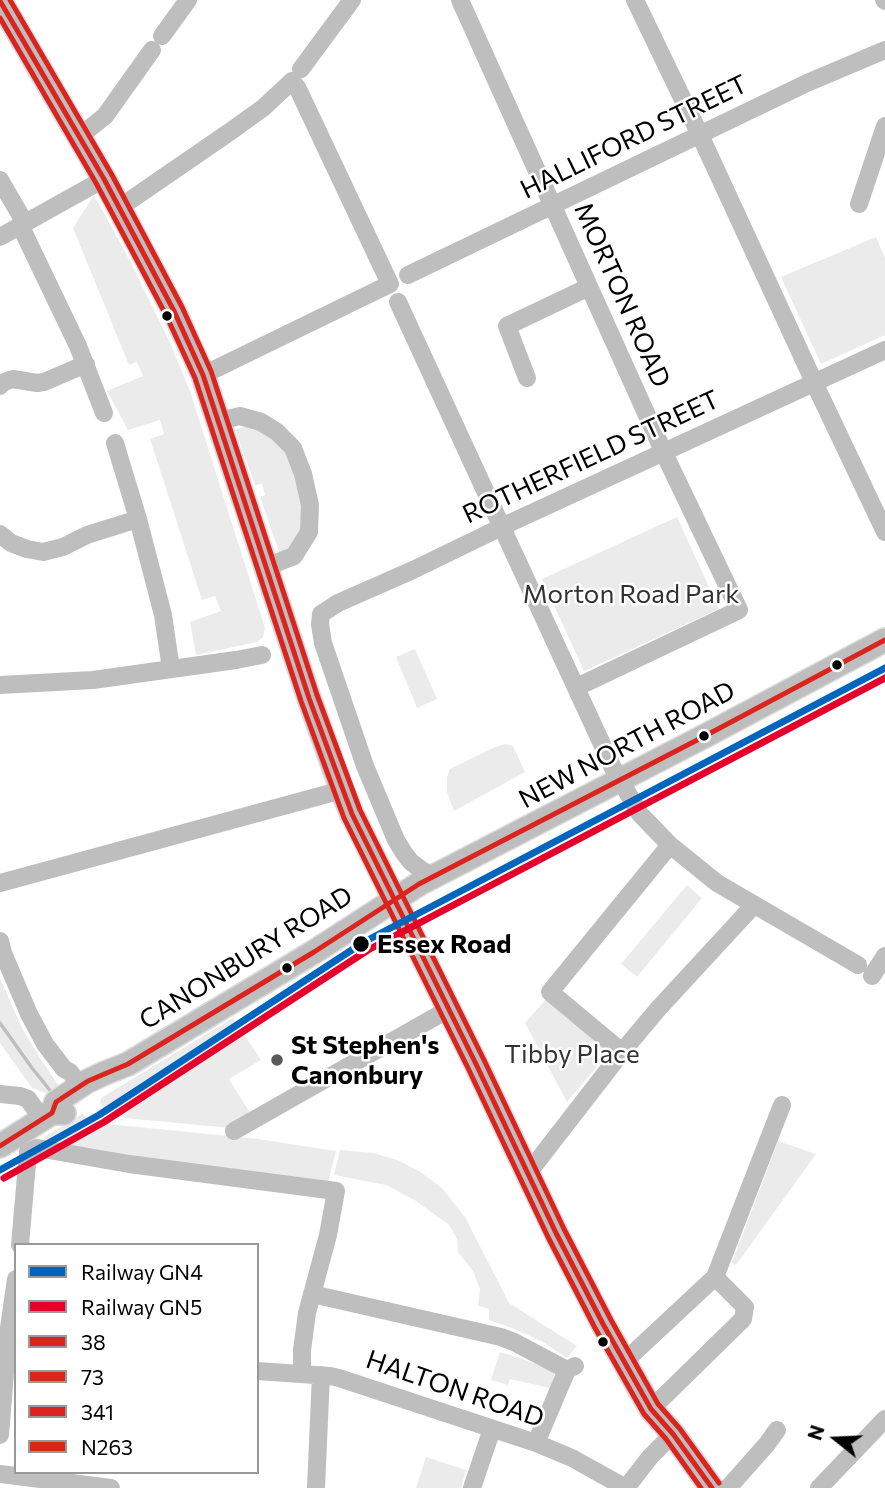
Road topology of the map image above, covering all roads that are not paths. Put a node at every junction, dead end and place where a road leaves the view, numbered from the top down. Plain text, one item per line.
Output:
1 (188, 0) edge
2 (352, 0) edge
3 (460, 0) edge
4 (635, 0) edge
5 (2, 10) edge
6 (885, 50) edge
7 (296, 75) junction
8 (885, 126) edge
9 (700, 135) junction
10 (80, 136) junction
11 (104, 179) junction
12 (0, 180) edge
13 (859, 204) dead end
14 (552, 205) junction
15 (119, 208) junction
16 (22, 224) junction
17 (0, 237) edge
18 (408, 275) dead end
19 (589, 287) junction
20 (398, 302) dead end
21 (885, 350) edge
22 (86, 365) junction
23 (203, 375) junction
24 (527, 377) dead end
25 (814, 382) junction
26 (0, 386) edge
27 (104, 413) dead end
28 (219, 421) junction
29 (115, 443) dead end
30 (664, 453) junction
31 (138, 519) junction
32 (502, 527) junction
33 (885, 533) edge
34 (0, 534) edge
35 (266, 567) junction
36 (885, 639) edge
37 (262, 655) dead end
38 (171, 669) junction
39 (0, 685) edge
40 (577, 687) junction
41 (619, 780) junction
42 (342, 790) junction
43 (670, 845) junction
44 (434, 876) junction
45 (0, 883) edge
46 (394, 899) junction
47 (754, 905) junction
48 (0, 940) edge
49 (885, 956) edge
50 (449, 1009) junction
51 (622, 1052) junction
52 (128, 1065) junction
53 (80, 1086) junction
54 (0, 1094) edge
55 (782, 1105) dead end
56 (47, 1116) junction
57 (234, 1131) dead end
58 (0, 1146) edge
59 (529, 1172) junction
60 (20, 1243) edge
61 (715, 1278) junction
62 (312, 1294) junction
63 (14, 1308) edge
64 (12, 1336) edge
65 (625, 1361) junction
66 (259, 1371) edge
67 (302, 1374) junction
68 (321, 1375) junction
69 (651, 1409) junction
70 (885, 1419) edge
71 (492, 1429) junction
72 (777, 1430) dead end
73 (673, 1434) junction
74 (0, 1435) edge
75 (536, 1443) junction
76 (0, 1474) edge
77 (111, 1488) edge
78 (316, 1488) edge
79 (472, 1488) edge
80 (626, 1488) edge
81 (712, 1488) edge
82 (728, 1488) edge
83 (819, 1488) edge

1 - 10 street
2 - 7 street
3 - 14 street, MORTON ROAD
4 - 9 street
5 - 10 main road
6 - 9 street, HALLIFORD STREET
7 - 15 street
7 - 23 street
8 - 13 street
9 - 14 street, HALLIFORD STREET
9 - 25 street
10 - 11 main road
11 - 15 main road
11 - 16 street
12 - 16 street
14 - 18 street, HALLIFORD STREET
14 - 19 street, MORTON ROAD
15 - 23 main road
16 - 17 street
16 - 22 street
19 - 24 street
19 - 30 street, MORTON ROAD
20 - 32 street
21 - 25 street, ROTHERFIELD STREET
22 - 26 street
22 - 27 street
23 - 28 main road
25 - 30 street, ROTHERFIELD STREET
25 - 33 street
28 - 35 main road
28 - 35 street
29 - 31 street
30 - 32 street, ROTHERFIELD STREET
30 - 40 street, MORTON ROAD
31 - 34 street
31 - 38 street
32 - 40 street
32 - 44 street, ROTHERFIELD STREET
35 - 42 main road
36 - 41 main road, NEW NORTH ROAD
37 - 38 street
38 - 39 street
40 - 41 street
41 - 43 street
41 - 44 main road, NEW NORTH ROAD
42 - 45 street
42 - 46 main road
43 - 47 street
43 - 51 street
44 - 46 main road, NEW NORTH ROAD
46 - 50 main road
46 - 52 main road, CANONBURY ROAD
47 - 49 street
47 - 51 street
48 - 53 street
50 - 57 street
50 - 59 main road
51 - 59 street
52 - 53 main road, CANONBURY ROAD
52 - 56 main road, CANONBURY ROAD
53 - 56 main road, CANONBURY ROAD
54 - 56 street
55 - 61 street
56 - 58 main road, CANONBURY ROAD
59 - 65 main road
60 - 62 street
61 - 65 street
61 - 69 street
62 - 67 street
62 - 75 street
63 - 64 street
64 - 74 street
65 - 69 main road
66 - 67 street, HALTON ROAD
67 - 68 street, HALTON ROAD
68 - 71 street, HALTON ROAD
68 - 78 street
69 - 73 main road
70 - 83 street
71 - 75 street, HALTON ROAD
71 - 79 street
72 - 82 street
73 - 80 street
73 - 81 main road
75 - 80 street, HALTON ROAD
76 - 77 street

